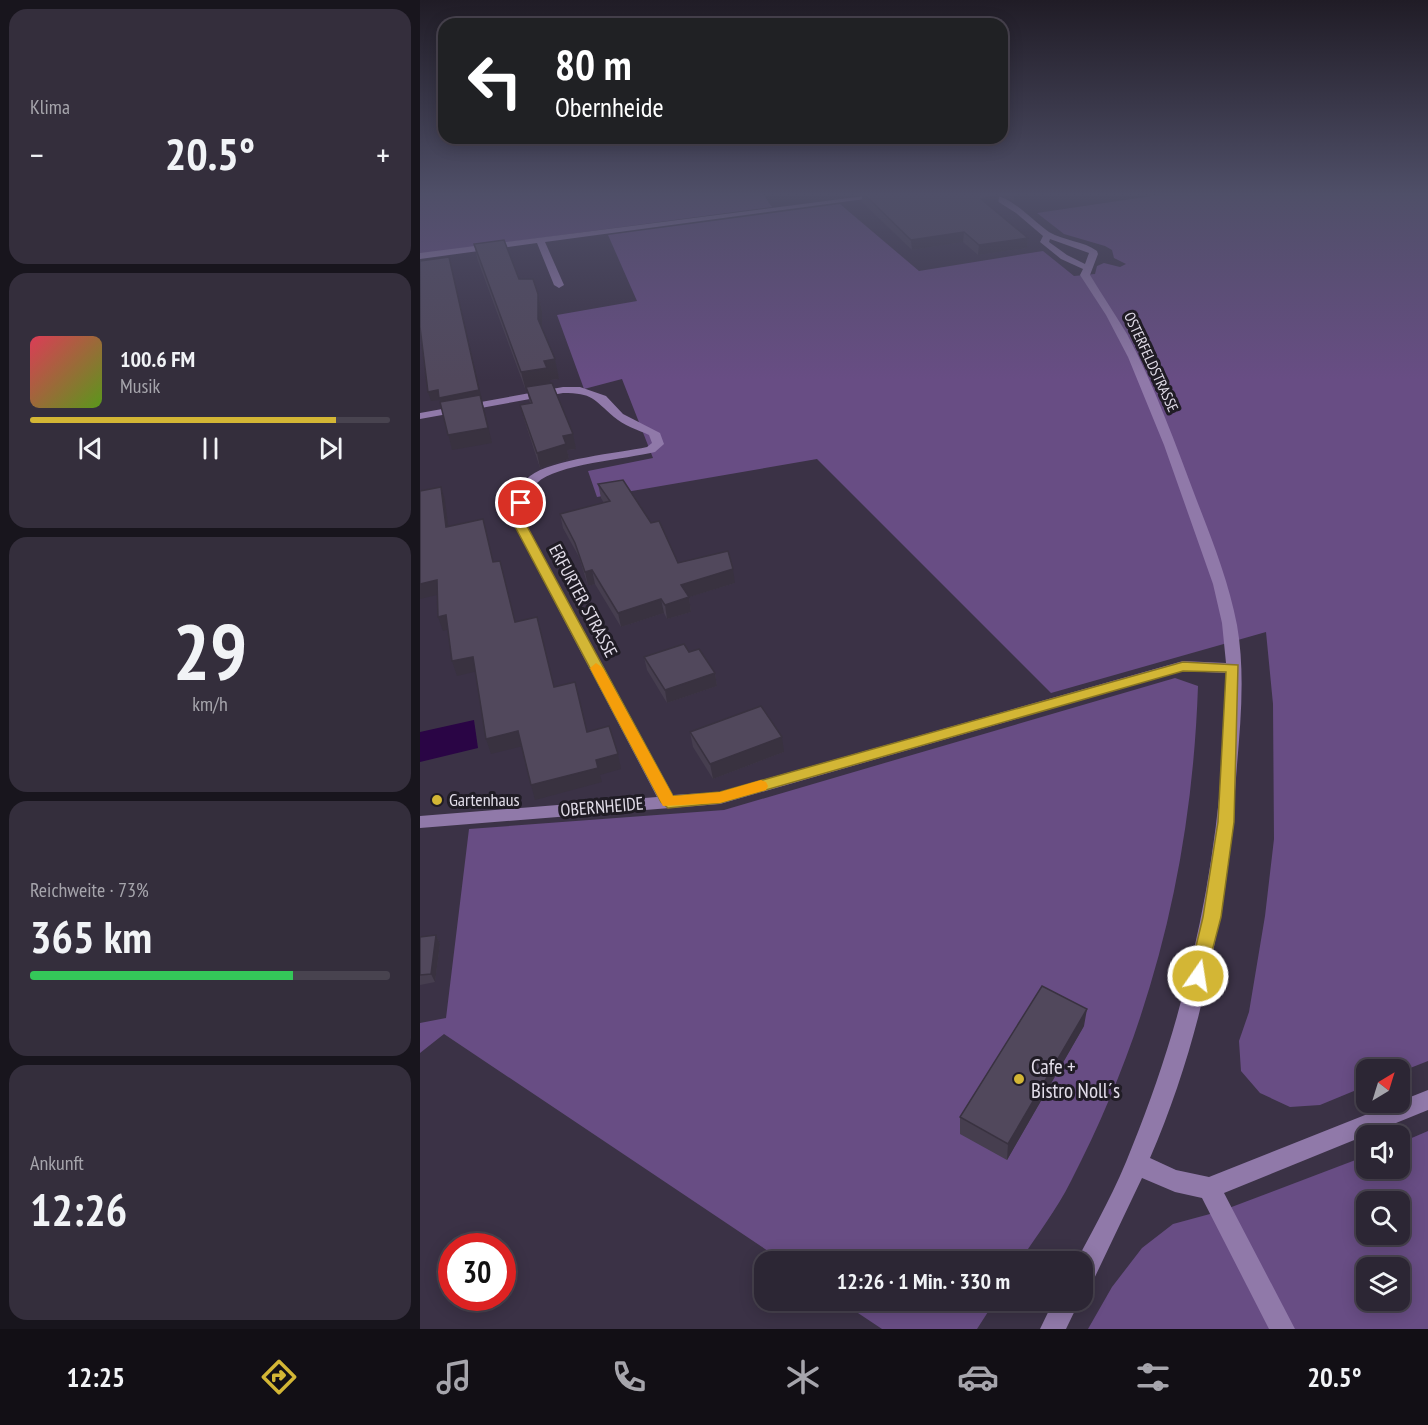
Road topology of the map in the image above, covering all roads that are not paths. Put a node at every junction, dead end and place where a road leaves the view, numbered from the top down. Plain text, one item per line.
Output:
1 (546, 256) edge
2 (1062, 256) edge
3 (1093, 256) edge
4 (1087, 267) junction
5 (559, 285) dead end
6 (420, 416) edge
7 (1233, 668) junction
8 (668, 802) junction
9 (420, 822) edge
10 (1428, 1100) edge
11 (1137, 1164) junction
12 (1209, 1188) junction
13 (1093, 1254) edge
14 (1062, 1311) edge
15 (1053, 1329) edge
16 (1282, 1329) edge

1 - 5 street
2 - 4 street
3 - 4 street, OSTERFELDSTRASSE
4 - 7 street, OSTERFELDSTRASSE
6 - 8 street, ERFURTER STRASSE
7 - 8 street, OBERNHEIDE
7 - 11 street, OSTERFELDSTRASSE
8 - 9 street, OBERNHEIDE
10 - 12 street
11 - 12 street
11 - 13 street, OSTERFELDSTRASSE
12 - 16 street
14 - 15 street

